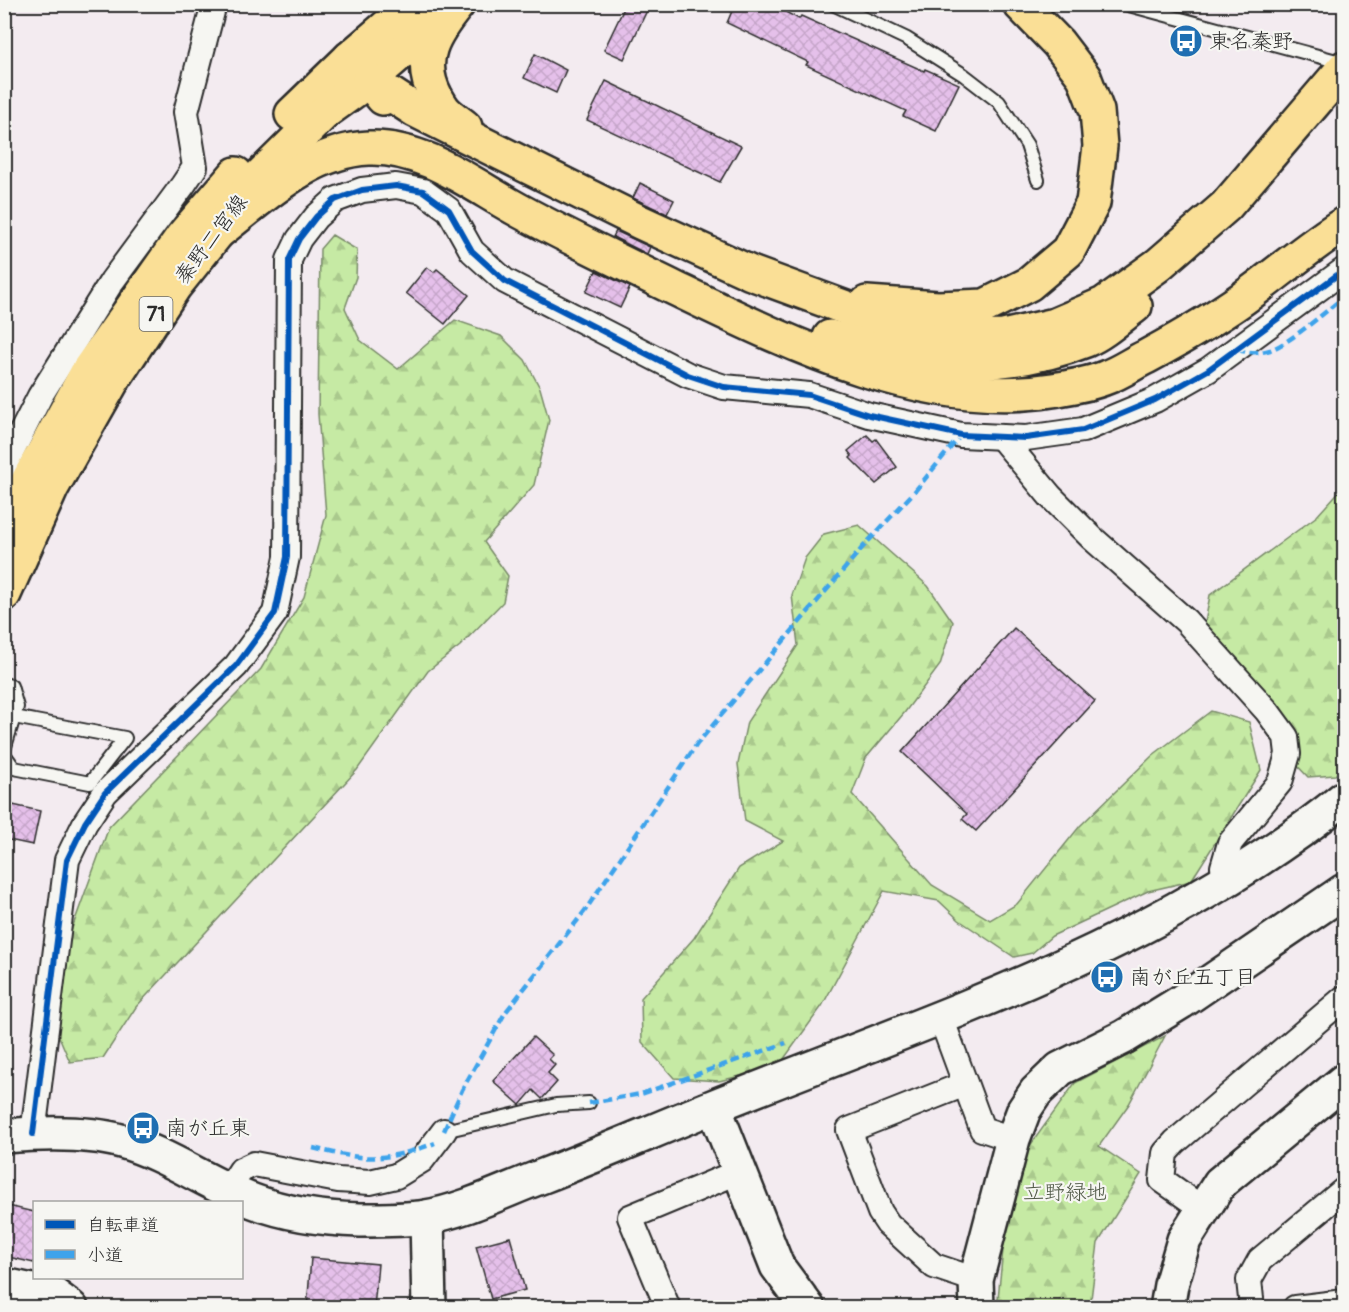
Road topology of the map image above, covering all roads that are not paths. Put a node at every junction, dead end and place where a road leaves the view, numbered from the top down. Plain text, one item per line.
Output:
1 (214, 4) edge
2 (414, 4) edge
3 (457, 4) edge
4 (833, 4) edge
5 (1020, 4) edge
6 (1125, 4) edge
7 (1344, 63) edge
8 (1344, 68) edge
9 (359, 69) junction
10 (1344, 103) edge
11 (497, 151) junction
12 (1038, 180) dead end
13 (534, 219) junction
14 (1344, 224) edge
15 (218, 232) junction
16 (1344, 270) edge
17 (823, 300) junction
18 (708, 304) junction
19 (1001, 437) junction
20 (4, 467) edge
21 (4, 534) edge
22 (4, 594) edge
23 (4, 684) edge
24 (15, 712) junction
25 (125, 738) junction
26 (4, 752) edge
27 (144, 755) junction
28 (1344, 798) edge
29 (1226, 881) junction
30 (1344, 891) edge
31 (1344, 998) edge
32 (941, 1018) junction
33 (965, 1084) junction
34 (1342, 1087) edge
35 (589, 1103) dead end
36 (714, 1107) junction
37 (444, 1131) joint
38 (19, 1135) edge
39 (1013, 1139) junction
40 (738, 1172) junction
41 (228, 1190) junction
42 (1344, 1190) edge
43 (1203, 1209) junction
44 (427, 1216) junction
45 (4, 1285) edge
46 (977, 1294) edge
47 (1344, 1302) edge
48 (72, 1308) edge
49 (429, 1308) edge
50 (668, 1308) edge
51 (808, 1308) edge
52 (1167, 1308) edge
53 (1252, 1308) edge
54 (1295, 1308) edge

1 - 20 street
2 - 9 main road, 秦野二宮線 / 71
3 - 9 main road, 秦野二宮線 / 71
3 - 11 main road
4 - 12 lane
5 - 17 main road
6 - 7 lane
8 - 17 main road
9 - 11 main road
9 - 13 main road
9 - 15 main road, 秦野二宮線 / 71
9 - 21 main road, 秦野二宮線 / 71
10 - 18 main road
11 - 17 main road
13 - 15 main road
13 - 18 main road
14 - 18 main road
15 - 22 main road, 秦野二宮線 / 71
16 - 19 street
19 - 27 street
19 - 29 street
23 - 24 lane
24 - 25 lane
24 - 26 lane
25 - 26 lane
25 - 27 lane
27 - 38 street
28 - 29 street
29 - 32 street
30 - 39 street
31 - 43 street
32 - 33 street
32 - 36 street
33 - 39 street
33 - 46 street
34 - 43 street
35 - 37 lane
36 - 40 street
36 - 44 street
37 - 41 street
38 - 41 street
39 - 46 street
40 - 50 street
40 - 51 street
41 - 44 street
42 - 53 street
43 - 52 street
44 - 49 street
45 - 48 street
47 - 54 street

